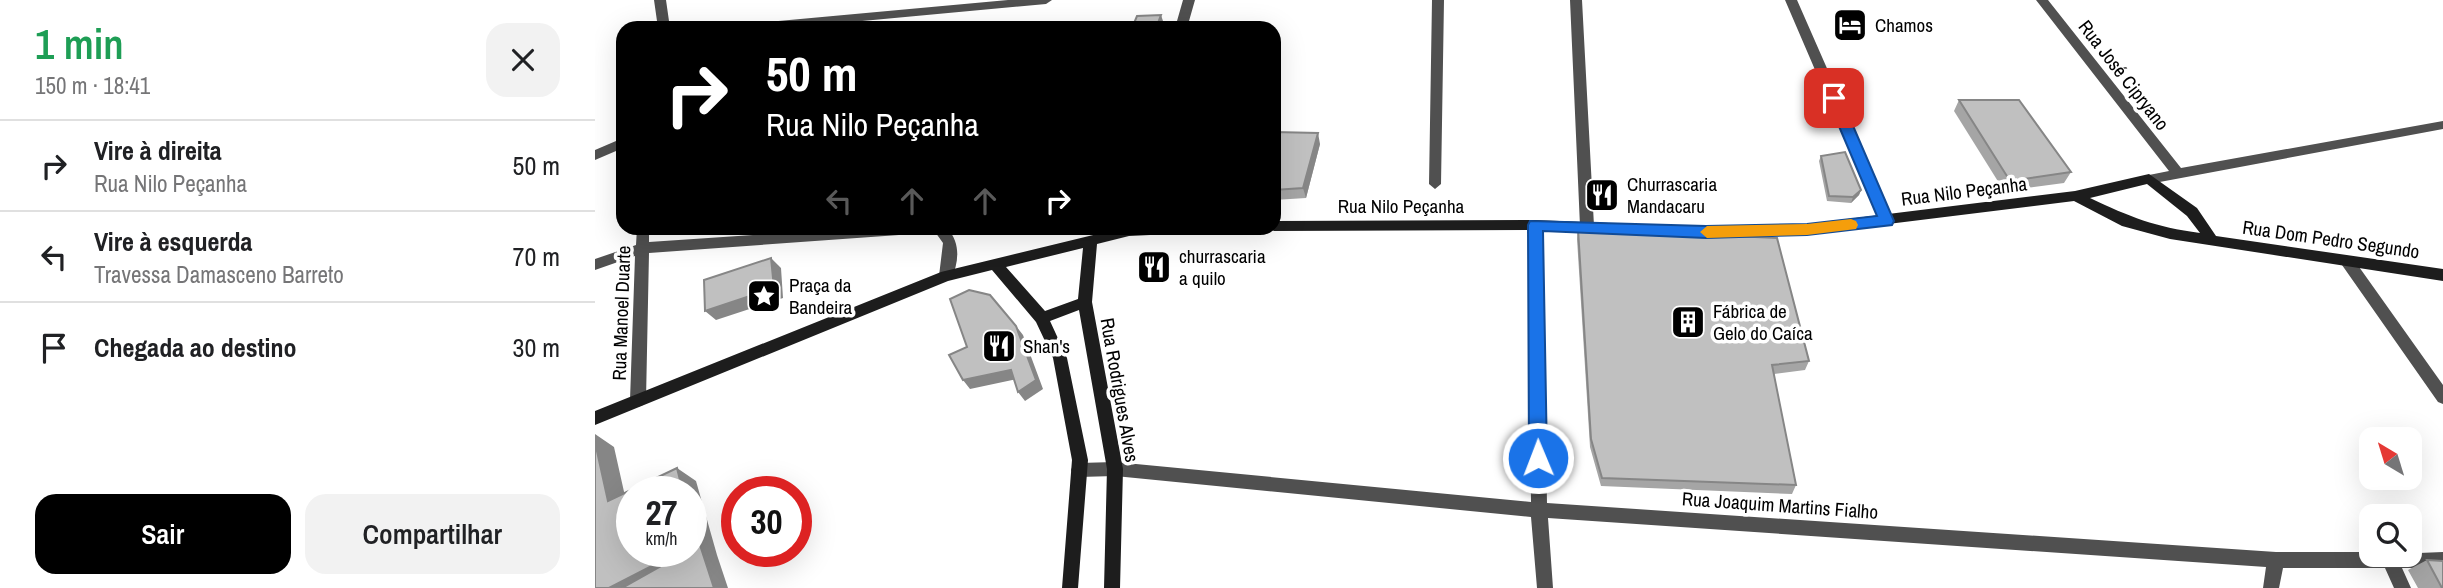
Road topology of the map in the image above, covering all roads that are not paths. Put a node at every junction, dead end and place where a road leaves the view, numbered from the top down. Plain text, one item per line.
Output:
1 (660, 0) edge
2 (1047, 0) edge
3 (1189, 0) edge
4 (1438, 0) edge
5 (1576, 0) edge
6 (1791, 0) edge
7 (2042, 0) edge
8 (663, 21) edge
9 (822, 21) edge
10 (1183, 21) edge
11 (2443, 125) edge
12 (616, 146) edge
13 (595, 155) edge
14 (2177, 172) junction
15 (2150, 178) junction
16 (1435, 184) dead end
17 (2075, 196) junction
18 (1887, 221) junction
19 (1535, 225) junction
20 (1281, 226) edge
21 (1587, 226) junction
22 (643, 235) edge
23 (827, 235) edge
24 (948, 235) edge
25 (1112, 235) edge
26 (1090, 242) junction
27 (2213, 242) junction
28 (642, 248) junction
29 (2347, 261) junction
30 (595, 265) edge
31 (996, 265) junction
32 (2443, 275) edge
33 (946, 276) junction
34 (1084, 302) junction
35 (1042, 318) junction
36 (2443, 397) edge
37 (638, 400) junction
38 (595, 418) edge
39 (1115, 469) junction
40 (1079, 470) junction
41 (1539, 510) junction
42 (2359, 559) edge
43 (2276, 560) junction
44 (2422, 560) edge
45 (2443, 560) edge
46 (2393, 567) edge
47 (1070, 588) edge
48 (1112, 588) edge
49 (1545, 588) edge
50 (2271, 588) edge
51 (2403, 588) edge

1 - 8 street
2 - 9 street
3 - 10 street
4 - 16 street
5 - 21 street
6 - 18 street
7 - 14 street, Rua José Cipryano
11 - 14 street, Rua Nilo Peçanha
12 - 13 street
14 - 15 street, Rua Nilo Peçanha
15 - 17 main road, Rua Nilo Peçanha
15 - 27 main road, Rua Dom Pedro Segundo
17 - 18 main road, Rua Nilo Peçanha
17 - 27 main road, Rua Dom Pedro Segundo
18 - 21 main road, Rua Nilo Peçanha
19 - 20 main road, Rua Nilo Peçanha
19 - 21 main road, Rua Nilo Peçanha
19 - 41 street
22 - 28 street, Rua Manoel Duarte
23 - 28 street
24 - 33 street
25 - 26 main road
26 - 31 main road
26 - 34 main road, Rua Rodrigues Alves
27 - 29 main road, Rua Dom Pedro Segundo
28 - 30 street
28 - 37 street, Rua Manoel Duarte
29 - 32 main road, Rua Dom Pedro Segundo
29 - 36 street
31 - 33 main road
31 - 35 main road
33 - 37 main road
34 - 35 main road
34 - 39 main road, Rua Rodrigues Alves
35 - 40 main road
37 - 38 main road
39 - 40 street, Rua Joaquim Martins Fialho
39 - 41 street, Rua Joaquim Martins Fialho
39 - 48 main road, Rua Rodrigues Alves
40 - 47 main road
41 - 43 street, Rua Joaquim Martins Fialho
41 - 49 street
42 - 43 street, Rua Joaquim Martins Fialho
43 - 50 street
44 - 45 street, Rua Joaquim Martins Fialho
46 - 51 street

